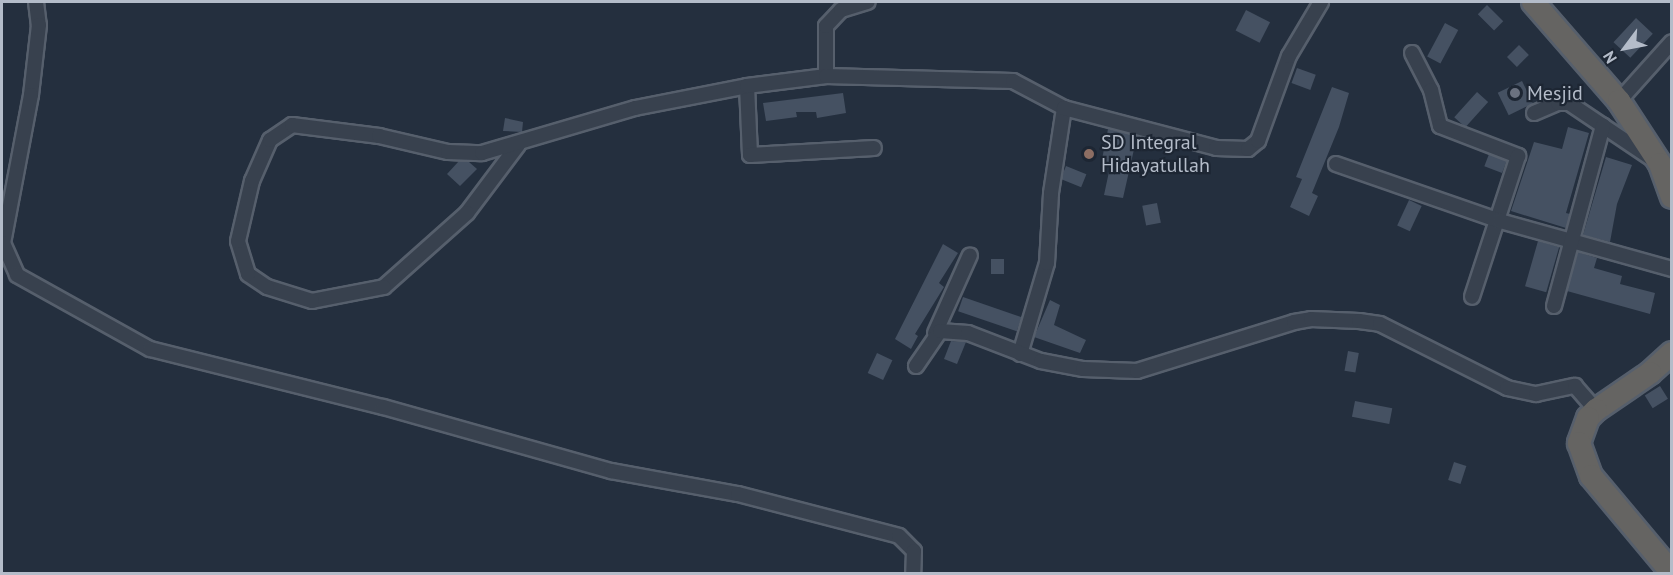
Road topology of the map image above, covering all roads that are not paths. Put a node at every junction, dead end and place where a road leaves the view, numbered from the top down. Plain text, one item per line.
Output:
1 (36, 2) edge
2 (868, 2) edge
3 (1321, 2) edge
4 (1533, 2) edge
5 (1671, 42) edge
6 (1412, 53) dead end
7 (826, 76) junction
8 (747, 86) junction
9 (1619, 101) junction
10 (1064, 108) junction
11 (1534, 113) dead end
12 (1603, 126) junction
13 (518, 145) junction
14 (874, 148) dead end
15 (1335, 164) dead end
16 (1660, 164) junction
17 (1671, 197) edge
18 (1500, 222) junction
19 (1570, 241) junction
20 (970, 255) dead end
21 (1671, 269) edge
22 (1472, 297) dead end
23 (1554, 306) dead end
24 (935, 333) junction
25 (1671, 353) edge
26 (1020, 354) junction
27 (916, 366) dead end
28 (1596, 410) junction
29 (913, 573) edge
30 (1671, 573) edge

1 - 29 street
2 - 7 street
3 - 10 street
4 - 9 highway
5 - 9 street
6 - 18 street
7 - 8 street
7 - 10 street
8 - 13 street
8 - 14 street
9 - 16 highway
10 - 26 street
11 - 12 street
12 - 16 street
12 - 19 street
13 - 13 street
15 - 18 street
16 - 17 highway
18 - 19 street
18 - 22 street
19 - 21 street
19 - 23 street
20 - 24 street
24 - 26 street
24 - 27 street
25 - 28 highway
26 - 28 street
28 - 30 highway

